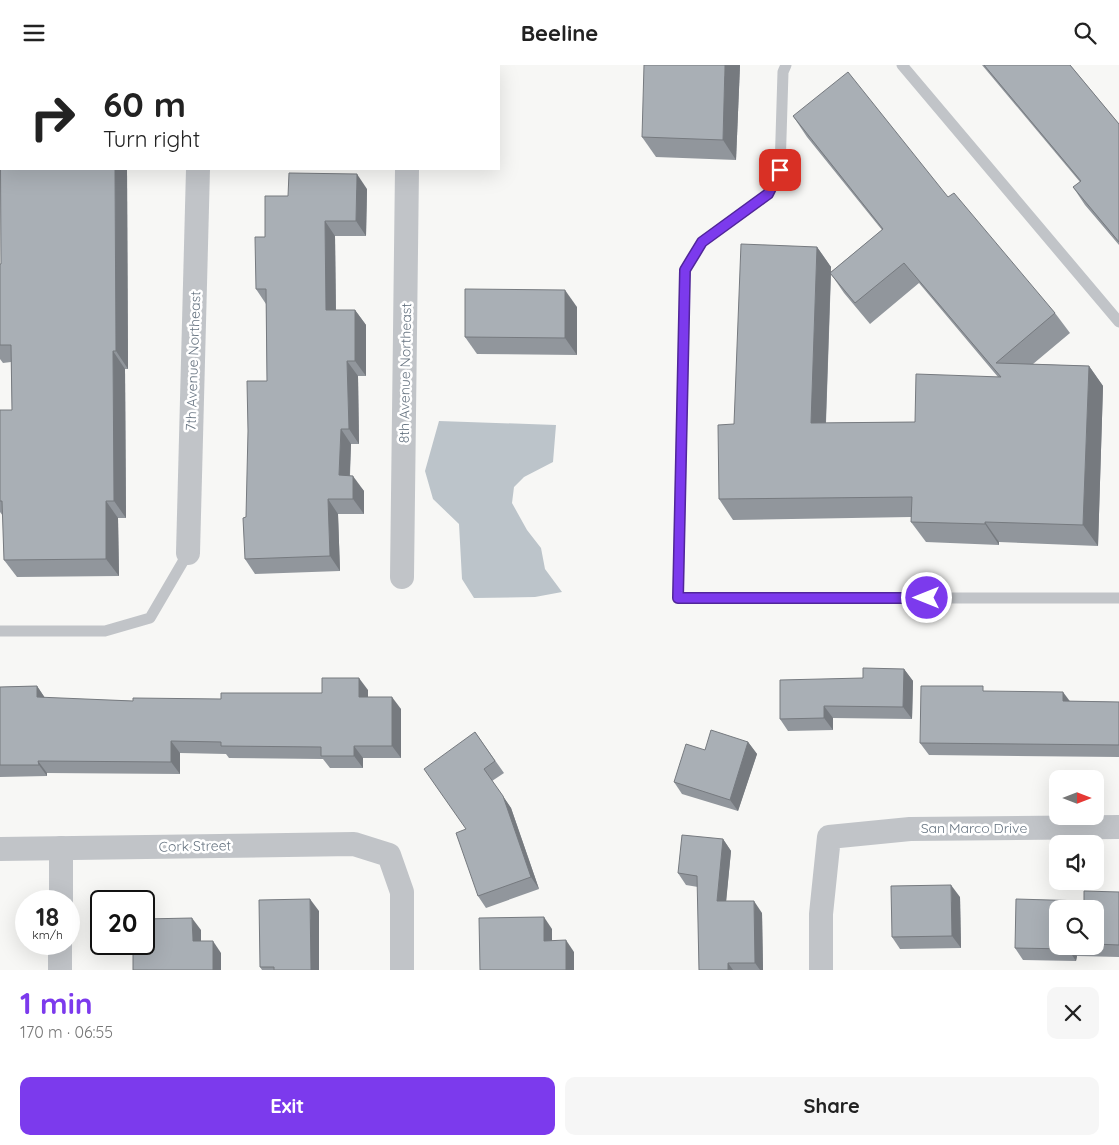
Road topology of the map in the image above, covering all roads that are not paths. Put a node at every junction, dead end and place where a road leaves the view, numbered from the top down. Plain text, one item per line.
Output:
1 (786, 65) edge
2 (902, 65) edge
3 (198, 170) edge
4 (407, 170) edge
5 (1119, 322) edge
6 (188, 553) joint
7 (402, 577) dead end
8 (1119, 598) edge
9 (0, 631) edge
10 (1119, 827) edge
11 (61, 848) junction
12 (0, 849) edge
13 (61, 890) edge
14 (60, 955) edge
15 (60, 970) edge
16 (402, 970) edge
17 (821, 970) edge

1 - 8 lane
2 - 5 lane
3 - 6 street, 7th Avenue Northeast
4 - 7 street, 8th Avenue Northeast
6 - 9 lane
10 - 17 street, San Marco Drive
11 - 12 street, Cork Street
11 - 13 street
11 - 16 street, Cork Street
14 - 15 street

